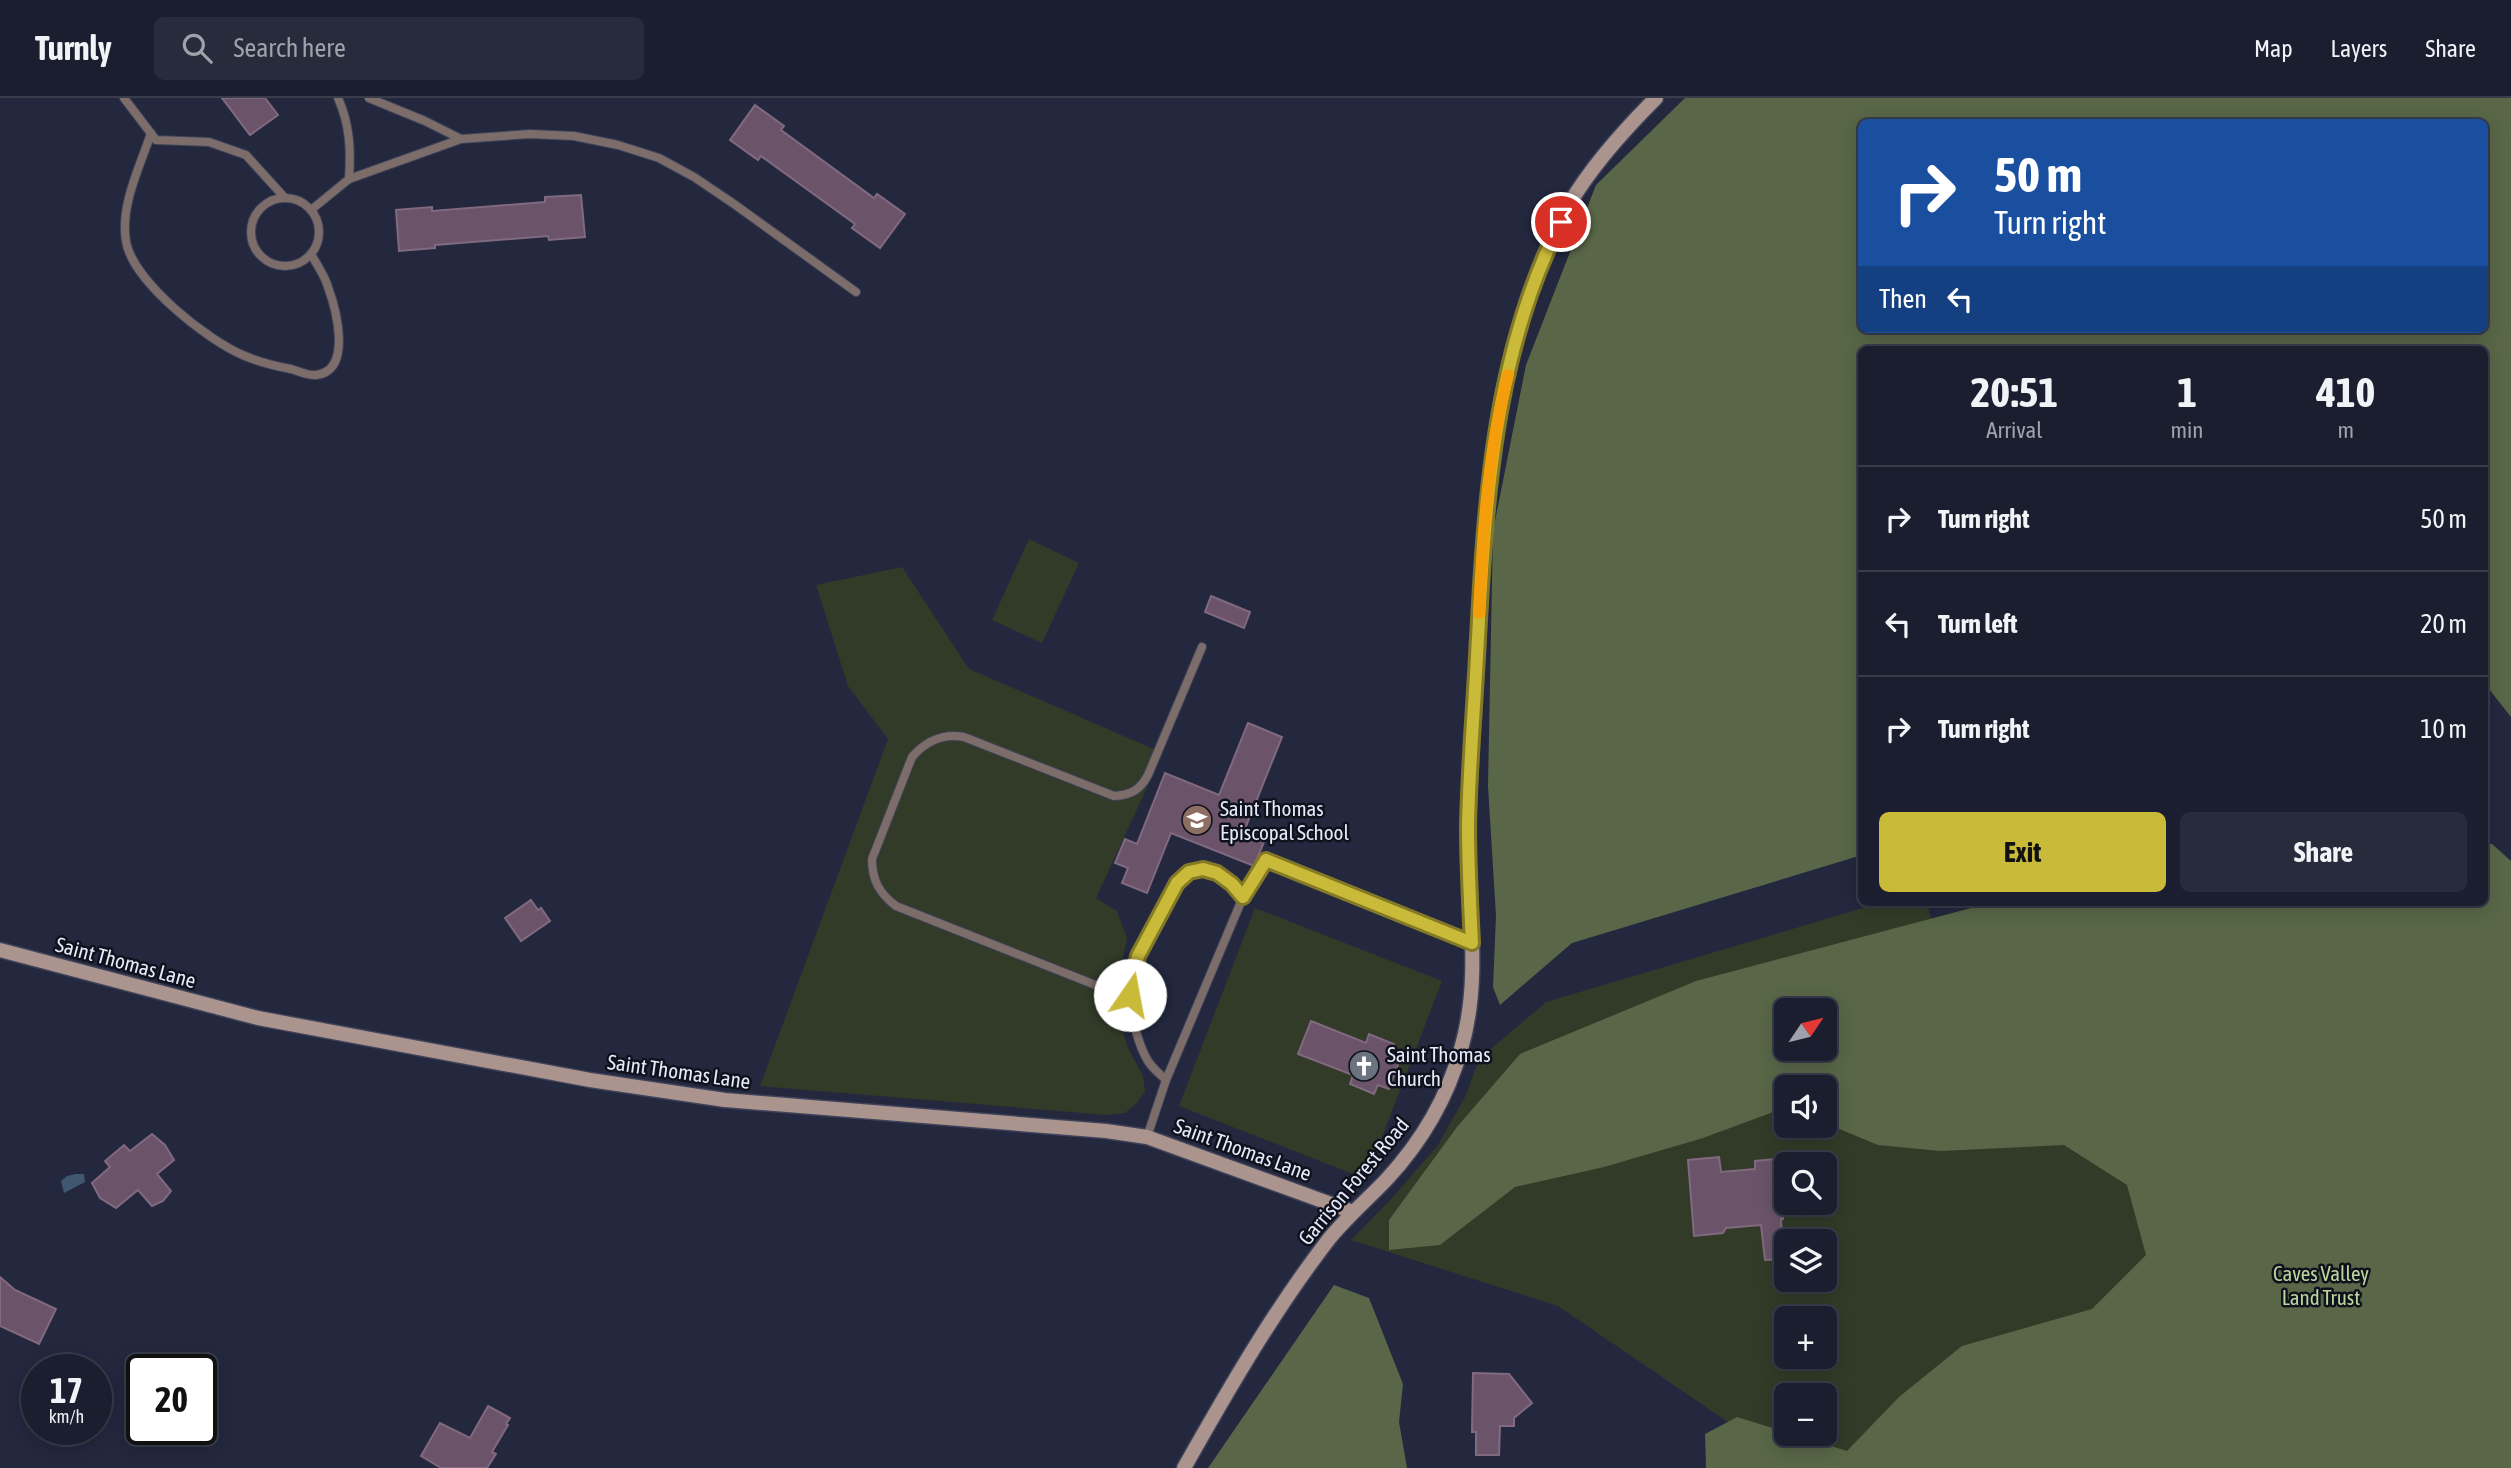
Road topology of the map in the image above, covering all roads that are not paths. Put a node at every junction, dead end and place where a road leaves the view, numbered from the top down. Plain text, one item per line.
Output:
1 (124, 98) edge
2 (338, 98) edge
3 (369, 98) edge
4 (1656, 98) edge
5 (151, 133) junction
6 (460, 139) junction
7 (349, 179) junction
8 (285, 198) junction
9 (312, 210) junction
10 (311, 254) junction
11 (856, 292) dead end
12 (1202, 647) dead end
13 (1243, 897) junction
14 (1472, 943) junction
15 (0, 950) edge
16 (1130, 995) junction
17 (1166, 1080) junction
18 (1147, 1137) junction
19 (1353, 1213) junction
20 (1184, 1468) edge

1 - 5 lane
2 - 7 lane
3 - 6 lane
4 - 14 main road, Garrison Forest Road
5 - 8 lane
5 - 10 lane
6 - 7 lane
6 - 11 lane
7 - 9 lane
8 - 9 lane
8 - 10 lane
9 - 10 lane
12 - 16 lane
13 - 14 lane
13 - 16 lane
13 - 17 lane
14 - 19 main road, Garrison Forest Road
15 - 18 main road, Saint Thomas Lane
16 - 17 lane
17 - 18 lane
18 - 19 main road, Saint Thomas Lane
19 - 20 main road, Garrison Forest Road

